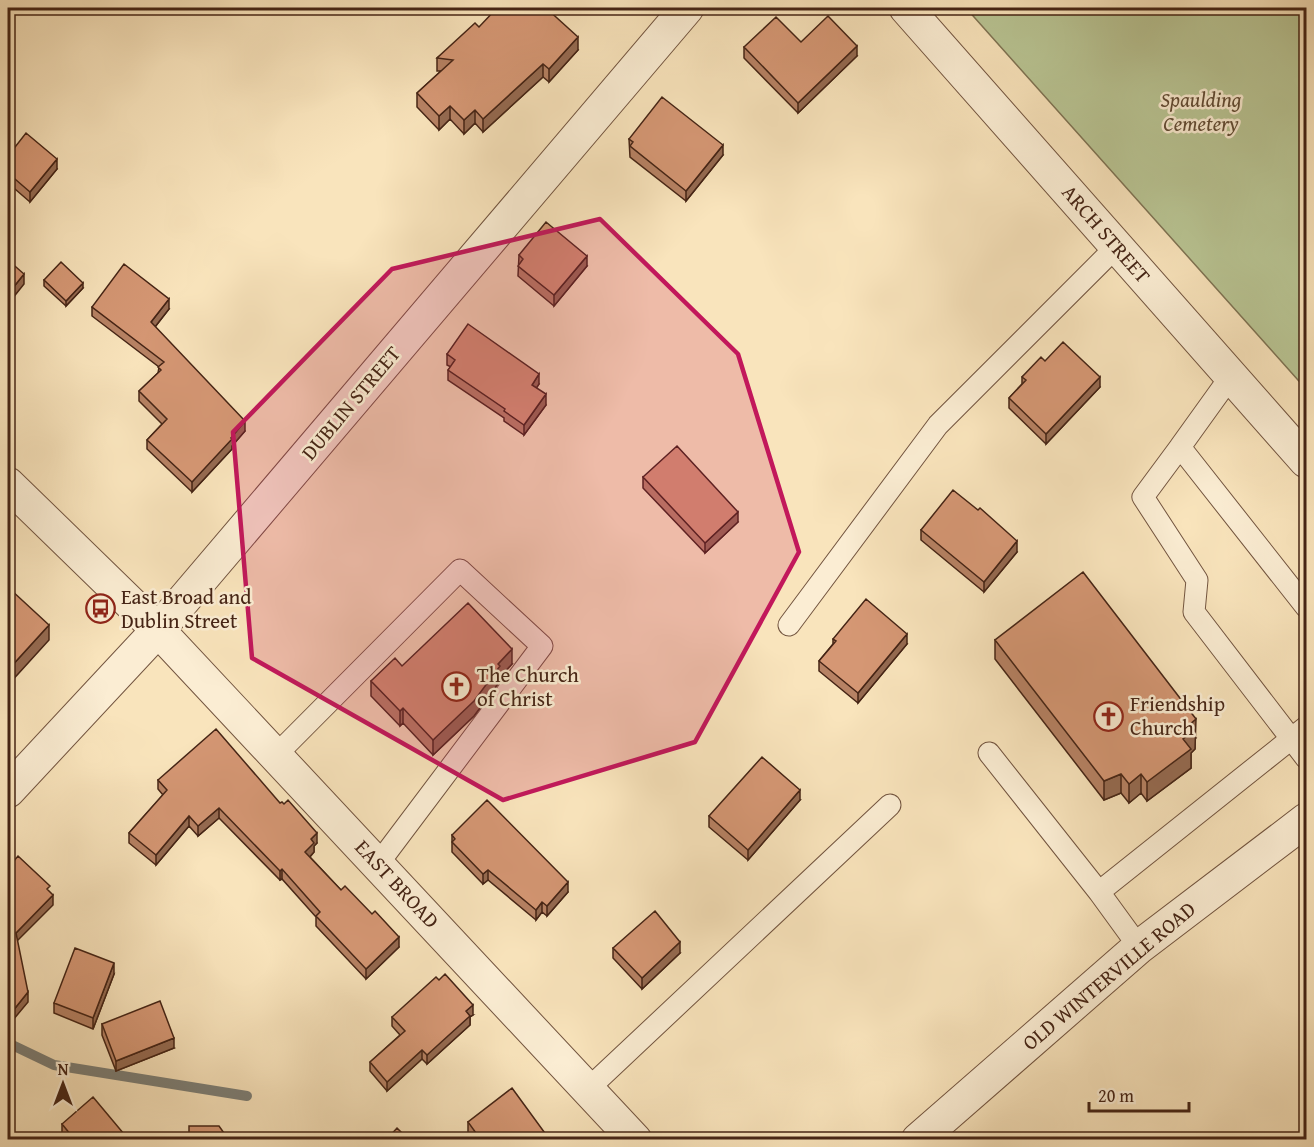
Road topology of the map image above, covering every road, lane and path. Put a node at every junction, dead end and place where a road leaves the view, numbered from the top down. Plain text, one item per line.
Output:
1 (687, 8) edge
2 (906, 8) edge
3 (1117, 246) junction
4 (1231, 376) junction
5 (1180, 447) junction
6 (1306, 461) edge
7 (8, 484) edge
8 (1306, 607) edge
9 (789, 625) dead end
10 (158, 630) junction
11 (1299, 733) edge
12 (989, 753) dead end
13 (276, 755) junction
14 (1306, 758) edge
15 (8, 790) edge
16 (890, 805) dead end
17 (1306, 820) edge
18 (378, 864) junction
19 (1099, 892) junction
20 (1139, 947) junction
21 (588, 1089) junction
22 (635, 1140) edge
23 (918, 1140) edge

1 - 10 street, DUBLIN STREET
2 - 3 street, ARCH STREET
3 - 4 street, ARCH STREET
3 - 9 lane
4 - 5 lane
4 - 6 street, ARCH STREET
5 - 8 lane
5 - 11 lane
7 - 10 street, EAST BROAD
10 - 13 street, EAST BROAD
10 - 15 street, DUBLIN STREET
11 - 14 lane
11 - 19 lane
12 - 19 lane
13 - 18 street, EAST BROAD
13 - 18 lane
16 - 21 lane
17 - 20 street, OLD WINTERVILLE ROAD
18 - 21 street, EAST BROAD
19 - 20 lane
20 - 23 street, OLD WINTERVILLE ROAD
21 - 22 street, EAST BROAD

